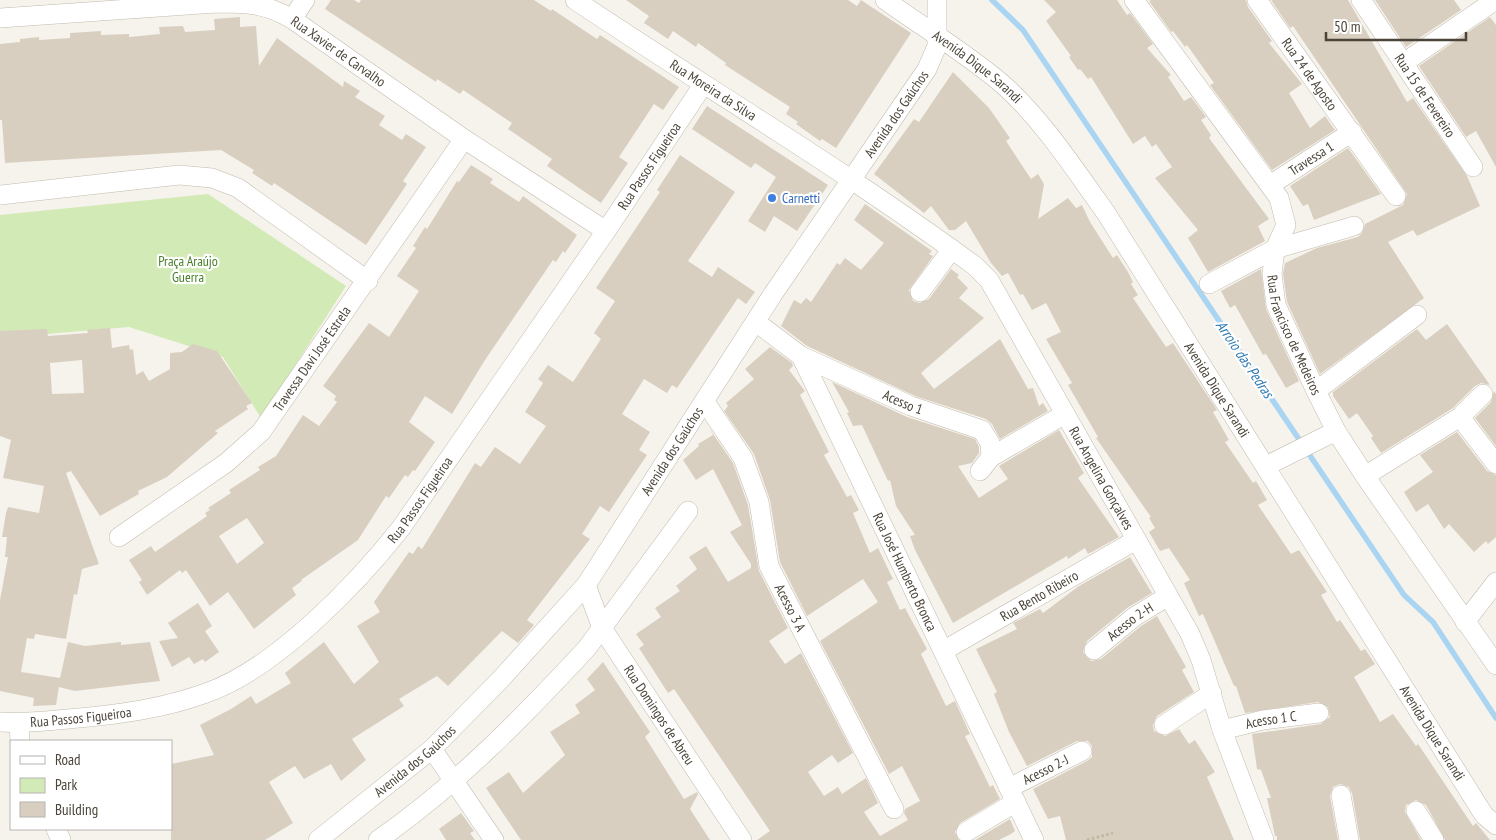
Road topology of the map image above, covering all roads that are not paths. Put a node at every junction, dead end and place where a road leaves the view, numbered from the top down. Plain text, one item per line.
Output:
1 (305, 0) edge
2 (575, 0) edge
3 (885, 0) edge
4 (937, 0) edge
5 (1134, 0) edge
6 (1257, 0) edge
7 (1361, 0) edge
8 (1495, 1) edge
9 (0, 18) edge
10 (292, 19) junction
11 (937, 37) junction
12 (1405, 62) junction
13 (703, 85) junction
14 (1352, 132) junction
15 (464, 139) junction
16 (1473, 166) dead end
17 (852, 178) junction
18 (1270, 185) junction
19 (0, 196) edge
20 (1396, 196) dead end
21 (1354, 226) dead end
22 (606, 231) junction
23 (952, 249) junction
24 (1275, 249) junction
25 (368, 281) junction
26 (1209, 284) dead end
27 (920, 292) dead end
28 (1417, 315) dead end
29 (756, 322) junction
30 (801, 356) junction
31 (1316, 391) junction
32 (1483, 394) dead end
33 (705, 402) junction
34 (1065, 414) junction
35 (1460, 417) junction
36 (1336, 431) junction
37 (1496, 464) edge
38 (1266, 466) junction
39 (1365, 476) junction
40 (688, 511) dead end
41 (118, 537) dead end
42 (1136, 540) junction
43 (1496, 582) edge
44 (586, 585) junction
45 (1168, 596) junction
46 (1465, 622) junction
47 (602, 628) junction
48 (1094, 650) dead end
49 (943, 651) junction
50 (1496, 665) edge
51 (1212, 693) junction
52 (1319, 713) dead end
53 (1164, 724) dead end
54 (13, 729) edge
55 (1222, 730) junction
56 (432, 749) junction
57 (1082, 751) dead end
58 (454, 780) junction
59 (1013, 795) junction
60 (1341, 795) dead end
61 (894, 809) dead end
62 (1416, 812) dead end
63 (1496, 825) edge
64 (966, 832) dead end
65 (318, 840) edge
66 (378, 840) edge
67 (494, 840) edge
68 (742, 840) edge
69 (1034, 840) edge
70 (1264, 840) edge
71 (1349, 840) edge
72 (1434, 840) edge

1 - 10 street
2 - 13 street, Rua Moreira da Silva
3 - 11 street, Avenida Dique Sarandi
4 - 11 street, Avenida dos Gaúchos
5 - 18 street, Rua Francisco de Medeiros
6 - 14 street, Rua 24 de Agosto
7 - 12 street, Rua 15 de Fevereiro
8 - 12 street
9 - 10 street, Rua Xavier de Carvalho
10 - 15 street, Rua Xavier de Carvalho
11 - 17 street, Avenida dos Gaúchos
11 - 38 street, Avenida Dique Sarandi
12 - 16 street, Rua 15 de Fevereiro
13 - 17 street, Rua Moreira da Silva
13 - 22 street, Rua Passos Figueiroa
14 - 18 street, Travessa 1
14 - 20 street, Rua 24 de Agosto
15 - 22 street, Rua Xavier de Carvalho
15 - 25 street, Travessa Davi José Estrela
17 - 23 street, Rua Angelina Gonçalves
17 - 29 street, Avenida dos Gaúchos
18 - 24 street, Rua Francisco de Medeiros
19 - 25 street
21 - 24 street
22 - 54 street, Rua Passos Figueiroa
23 - 27 street
23 - 34 street, Rua Angelina Gonçalves
24 - 26 street
24 - 31 street, Rua Francisco de Medeiros
25 - 41 street, Travessa Davi José Estrela
28 - 31 street
29 - 30 street, Rua José Humberto Bronca
29 - 33 street, Avenida dos Gaúchos
30 - 34 street, Acesso 1
30 - 49 street, Rua José Humberto Bronca
31 - 36 street, Rua Francisco de Medeiros
32 - 35 street
33 - 44 street, Avenida dos Gaúchos
33 - 61 street, Acesso 3 A
34 - 42 street, Rua Angelina Gonçalves
35 - 37 street
35 - 39 street
36 - 38 street
36 - 39 street, Rua Francisco de Medeiros
38 - 63 street, Avenida Dique Sarandi
39 - 46 street, Rua Francisco de Medeiros
40 - 47 street
42 - 45 street, Rua Angelina Gonçalves
42 - 49 street, Rua Bento Ribeiro
43 - 46 street
44 - 47 street, Rua Domingos de Abreu
44 - 56 street, Avenida dos Gaúchos
45 - 48 street, Acesso 2-H
45 - 51 street, Rua Angelina Gonçalves
46 - 50 street, Rua Francisco de Medeiros
47 - 58 street
47 - 68 street, Rua Domingos de Abreu
49 - 59 street, Rua José Humberto Bronca
51 - 53 street
51 - 55 street, Rua Angelina Gonçalves
52 - 55 street, Acesso 1 C
55 - 70 street, Rua Angelina Gonçalves
56 - 58 street
56 - 65 street, Avenida dos Gaúchos
57 - 59 street, Acesso 2-J
58 - 66 street
58 - 67 street
59 - 64 street, Acesso 2-J
59 - 69 street, Rua José Humberto Bronca
60 - 71 street
62 - 72 street

